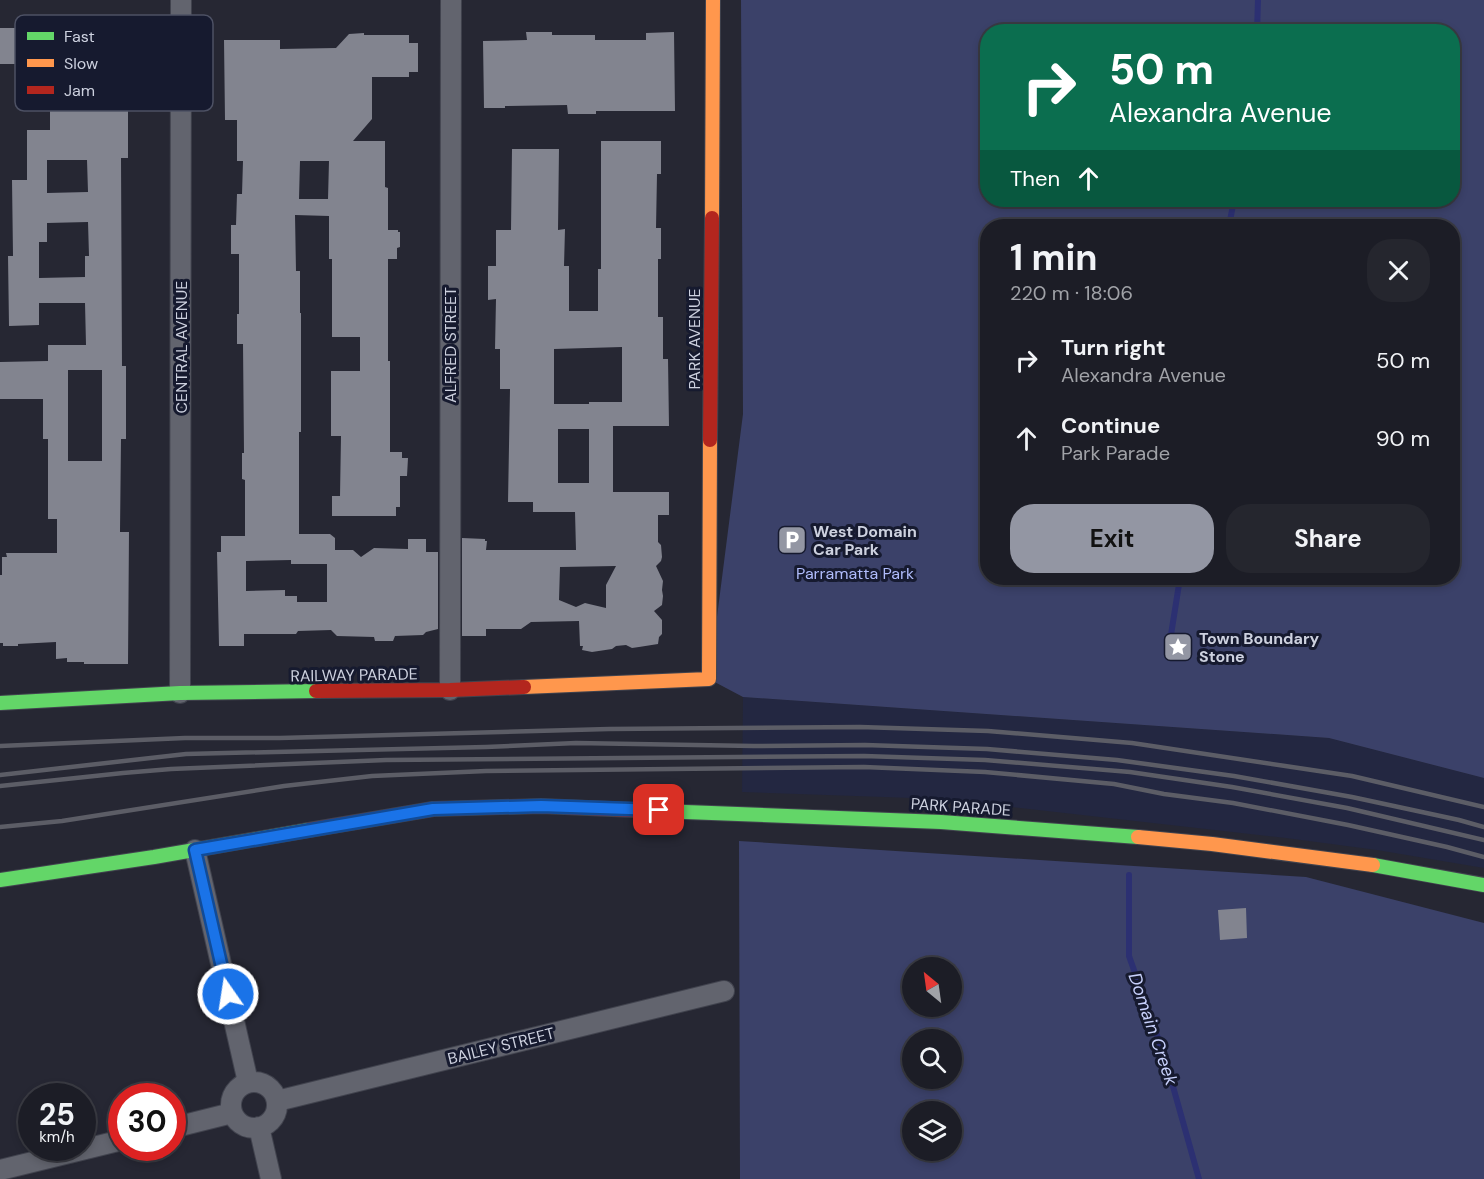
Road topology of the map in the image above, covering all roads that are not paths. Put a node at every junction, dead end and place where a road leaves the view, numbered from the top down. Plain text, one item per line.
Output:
1 (181, 0) edge
2 (451, 0) edge
3 (713, 0) edge
4 (181, 15) edge
5 (181, 111) edge
6 (709, 679) joint
7 (450, 690) junction
8 (180, 693) junction
9 (0, 703) edge
10 (195, 850) junction
11 (0, 880) edge
12 (1484, 885) edge
13 (724, 991) dead end
14 (248, 1082) junction
15 (277, 1101) junction
16 (232, 1113) junction
17 (186, 1124) edge
18 (259, 1127) junction
19 (108, 1143) edge
20 (0, 1170) edge
21 (271, 1179) edge

1 - 4 street, CENTRAL AVENUE
2 - 7 street, ALFRED STREET
3 - 6 street, PARK AVENUE
5 - 8 street, CENTRAL AVENUE
6 - 7 street, RAILWAY PARADE
7 - 8 street, RAILWAY PARADE
8 - 9 street, RAILWAY PARADE
10 - 11 street, PARK PARADE
10 - 12 street, PARK PARADE
10 - 14 street
13 - 15 street, BAILEY STREET
14 - 15 street
14 - 16 street
15 - 18 street
16 - 17 street
16 - 18 street
18 - 21 street
19 - 20 street

